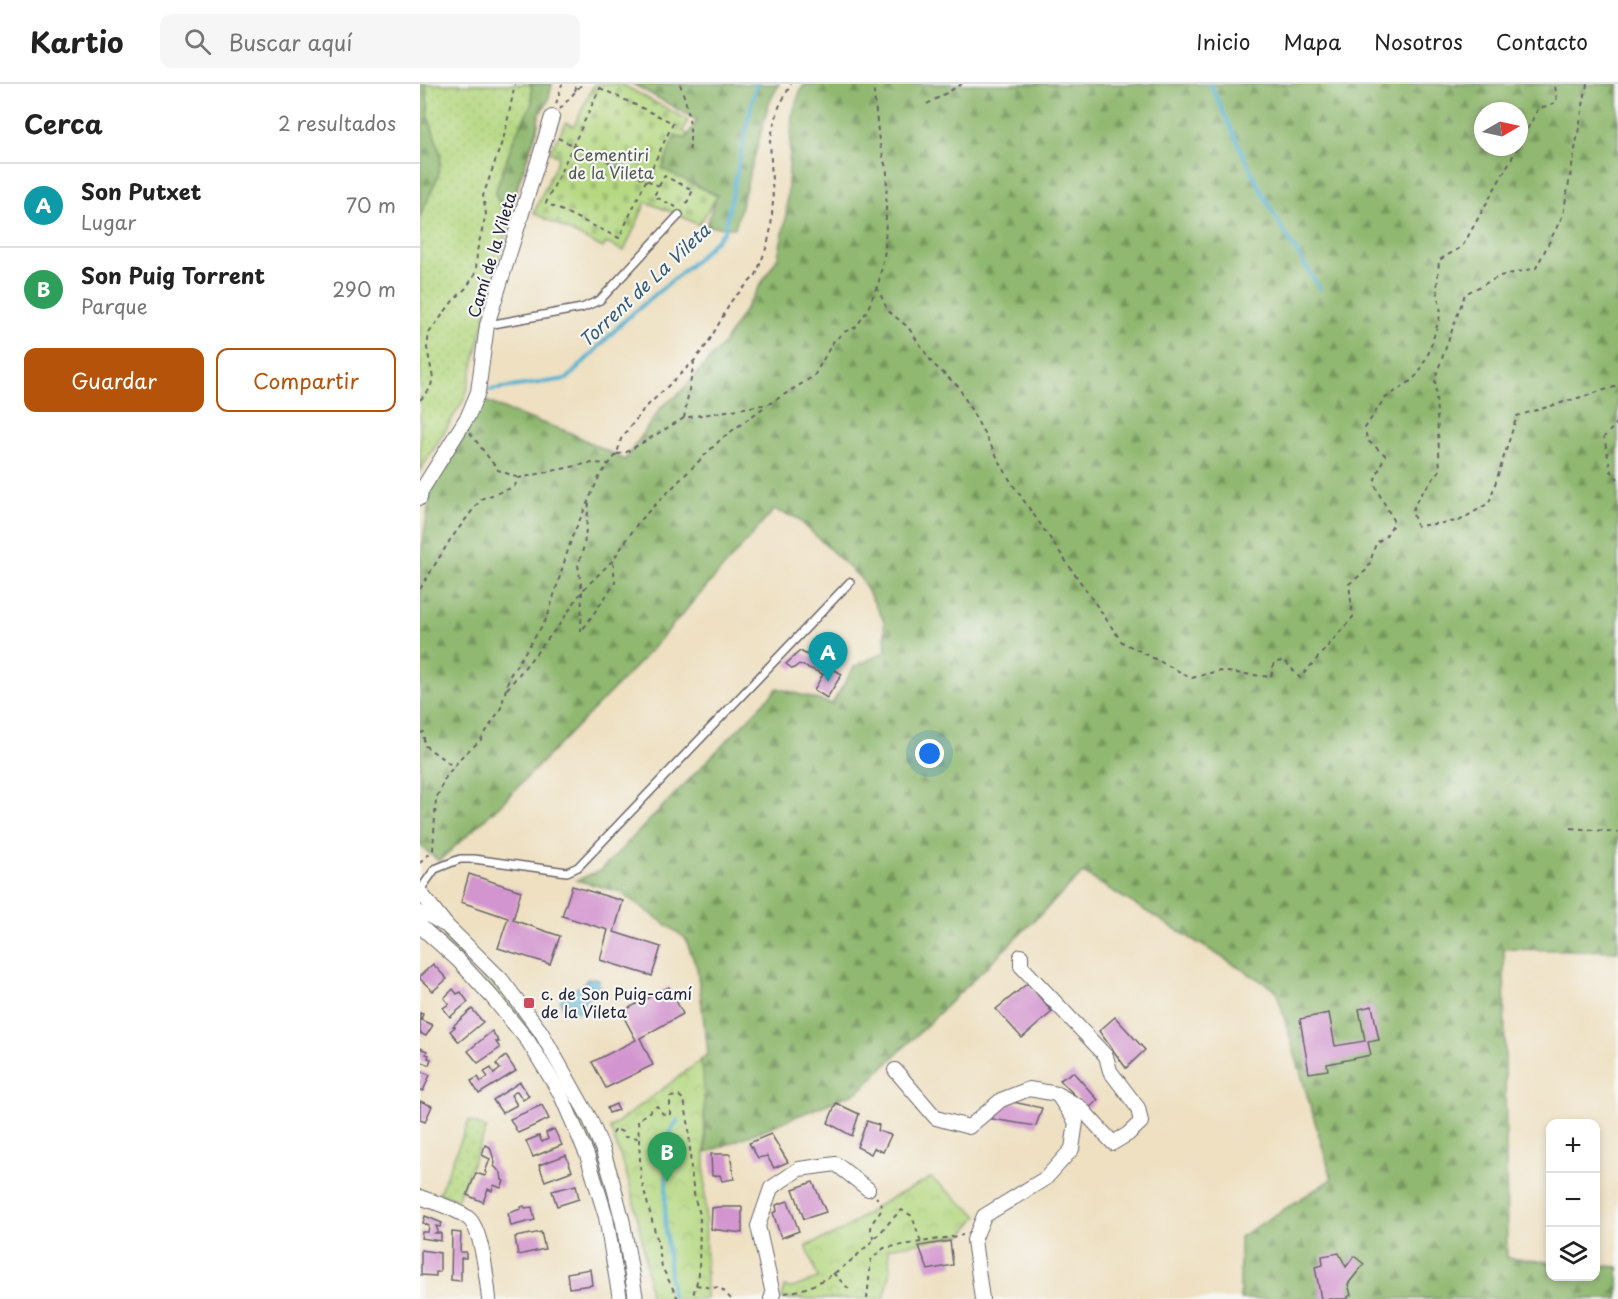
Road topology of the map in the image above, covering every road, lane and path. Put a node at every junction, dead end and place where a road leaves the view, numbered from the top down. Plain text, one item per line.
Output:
1 (515, 84) edge
2 (562, 84) edge
3 (576, 84) edge
4 (582, 84) edge
5 (680, 84) edge
6 (791, 84) edge
7 (873, 84) edge
8 (962, 84) edge
9 (1555, 84) edge
10 (1587, 84) edge
11 (574, 93) junction
12 (927, 104) dead end
13 (552, 117) junction
14 (1528, 128) edge
15 (547, 132) junction
16 (573, 146) junction
17 (689, 154) dead end
18 (1512, 156) edge
19 (646, 179) junction
20 (659, 186) junction
21 (679, 215) dead end
22 (877, 287) junction
23 (487, 325) junction
24 (694, 361) junction
25 (1618, 386) edge
26 (420, 400) edge
27 (770, 404) junction
28 (684, 418) junction
29 (1618, 422) edge
30 (463, 424) junction
31 (617, 454) junction
32 (610, 464) junction
33 (519, 478) junction
34 (1618, 479) edge
35 (420, 498) edge
36 (589, 500) junction
37 (613, 560) junction
38 (850, 582) dead end
39 (420, 589) edge
40 (582, 591) junction
41 (505, 691) junction
42 (420, 733) edge
43 (454, 767) junction
44 (1571, 828) dead end
45 (1618, 832) edge
46 (420, 863) edge
47 (421, 895) edge
48 (420, 913) edge
49 (420, 926) edge
50 (447, 926) junction
51 (435, 941) junction
52 (420, 945) edge
53 (1021, 956) dead end
54 (895, 1070) dead end
55 (1057, 1094) junction
56 (612, 1134) dead end
57 (639, 1138) junction
58 (868, 1189) dead end
59 (420, 1197) edge
60 (882, 1203) dead end
61 (962, 1235) dead end
62 (874, 1239) junction
63 (921, 1242) junction
64 (833, 1273) junction
65 (696, 1285) junction
66 (849, 1289) dead end
67 (772, 1296) edge
68 (489, 1299) edge
69 (620, 1299) edge
70 (636, 1299) edge
71 (678, 1299) edge
72 (692, 1299) edge
73 (731, 1299) edge
74 (867, 1299) edge
75 (982, 1299) edge

1 - 26 path
2 - 13 path
3 - 11 path
4 - 11 path
5 - 17 path
6 - 24 path
7 - 22 path
8 - 12 path
9 - 14 path
10 - 25 path
11 - 13 path
13 - 15 street, Camí de la Vileta
15 - 16 path
15 - 23 street, Camí de la Vileta
16 - 19 path
16 - 19 path
16 - 19 path
18 - 22 path
19 - 20 path
20 - 20 path
21 - 23 lane
22 - 27 path
23 - 30 street, Camí de la Vileta
24 - 28 path
24 - 31 path
27 - 28 path
27 - 37 path
28 - 31 path
29 - 34 path
30 - 33 path
30 - 35 street, Camí de la Vileta
31 - 32 path
32 - 33 path
32 - 36 path
33 - 39 path
36 - 40 path
36 - 41 path
37 - 40 path
37 - 40 path
38 - 47 lane
40 - 41 path
41 - 43 path
42 - 43 path
43 - 46 path
44 - 45 path
47 - 50 street
48 - 50 street
49 - 51 street
50 - 70 street
51 - 52 street
51 - 69 street
53 - 55 street
54 - 55 street
55 - 75 street
56 - 57 path
57 - 65 path
57 - 71 path
58 - 67 street
59 - 68 street
60 - 62 path
61 - 63 path
62 - 63 path
62 - 64 path
63 - 74 path
64 - 66 path
64 - 67 path
65 - 72 path
65 - 73 path

